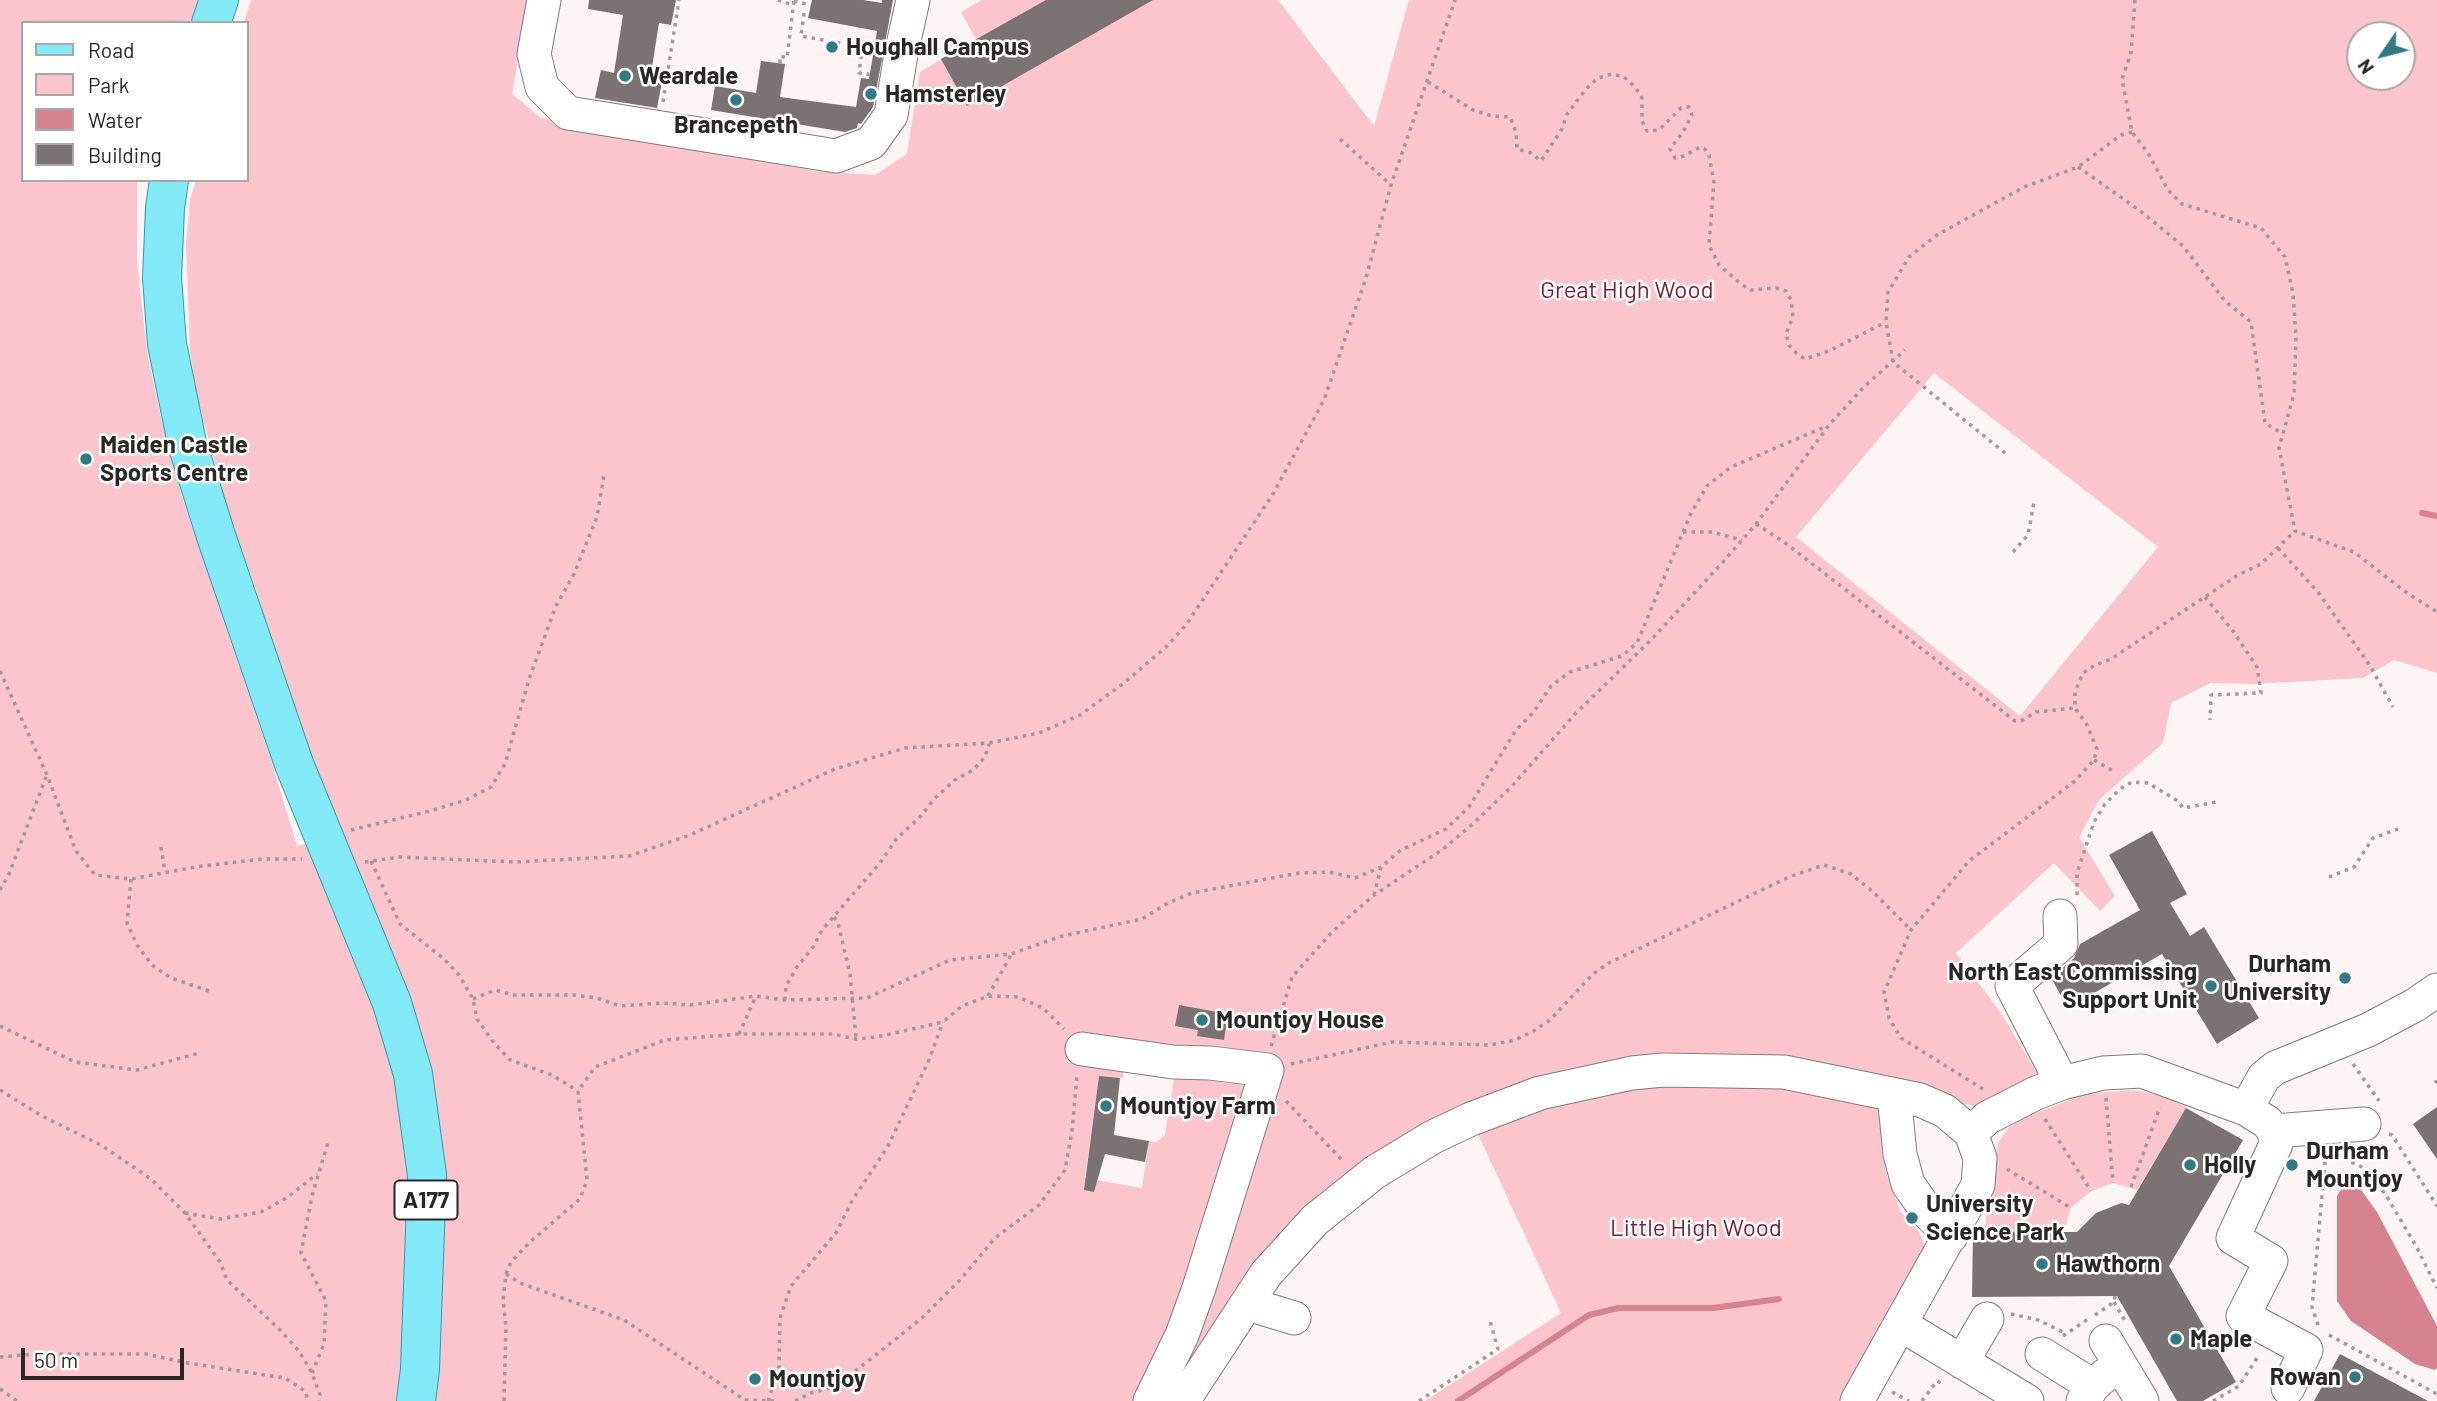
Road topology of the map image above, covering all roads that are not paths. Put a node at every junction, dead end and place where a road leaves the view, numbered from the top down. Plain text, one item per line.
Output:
1 (219, 0) edge
2 (544, 0) edge
3 (914, 1) edge
4 (212, 21) edge
5 (169, 182) edge
6 (2060, 916) road end
7 (2437, 990) edge
8 (1082, 1049) road end
9 (2063, 1083) junction
10 (1894, 1095) junction
11 (2246, 1109) junction
12 (2382, 1123) road end
13 (2274, 1131) junction
14 (1975, 1145) junction
15 (1951, 1236) junction
16 (1248, 1304) junction
17 (1294, 1318) dead end
18 (1987, 1319) road end
19 (1900, 1324) junction
20 (2052, 1349) road end
21 (1955, 1375) junction
22 (2288, 1388) dead end
23 (2088, 1394) edge
24 (416, 1401) edge
25 (1150, 1401) edge
26 (1183, 1401) edge
27 (1857, 1401) edge
28 (2027, 1401) edge
29 (2142, 1401) edge

1 - 4 main road
2 - 3 lane
5 - 24 main road, A177
6 - 9 lane
7 - 11 lane
8 - 25 lane
9 - 11 lane
9 - 14 lane
10 - 14 lane
10 - 15 lane
10 - 16 lane
11 - 13 lane
12 - 13 lane
13 - 22 lane
14 - 15 lane
15 - 19 lane
16 - 17 lane
16 - 26 lane
18 - 21 lane
19 - 21 lane
19 - 27 lane
20 - 23 lane
21 - 28 lane
23 - 29 lane

